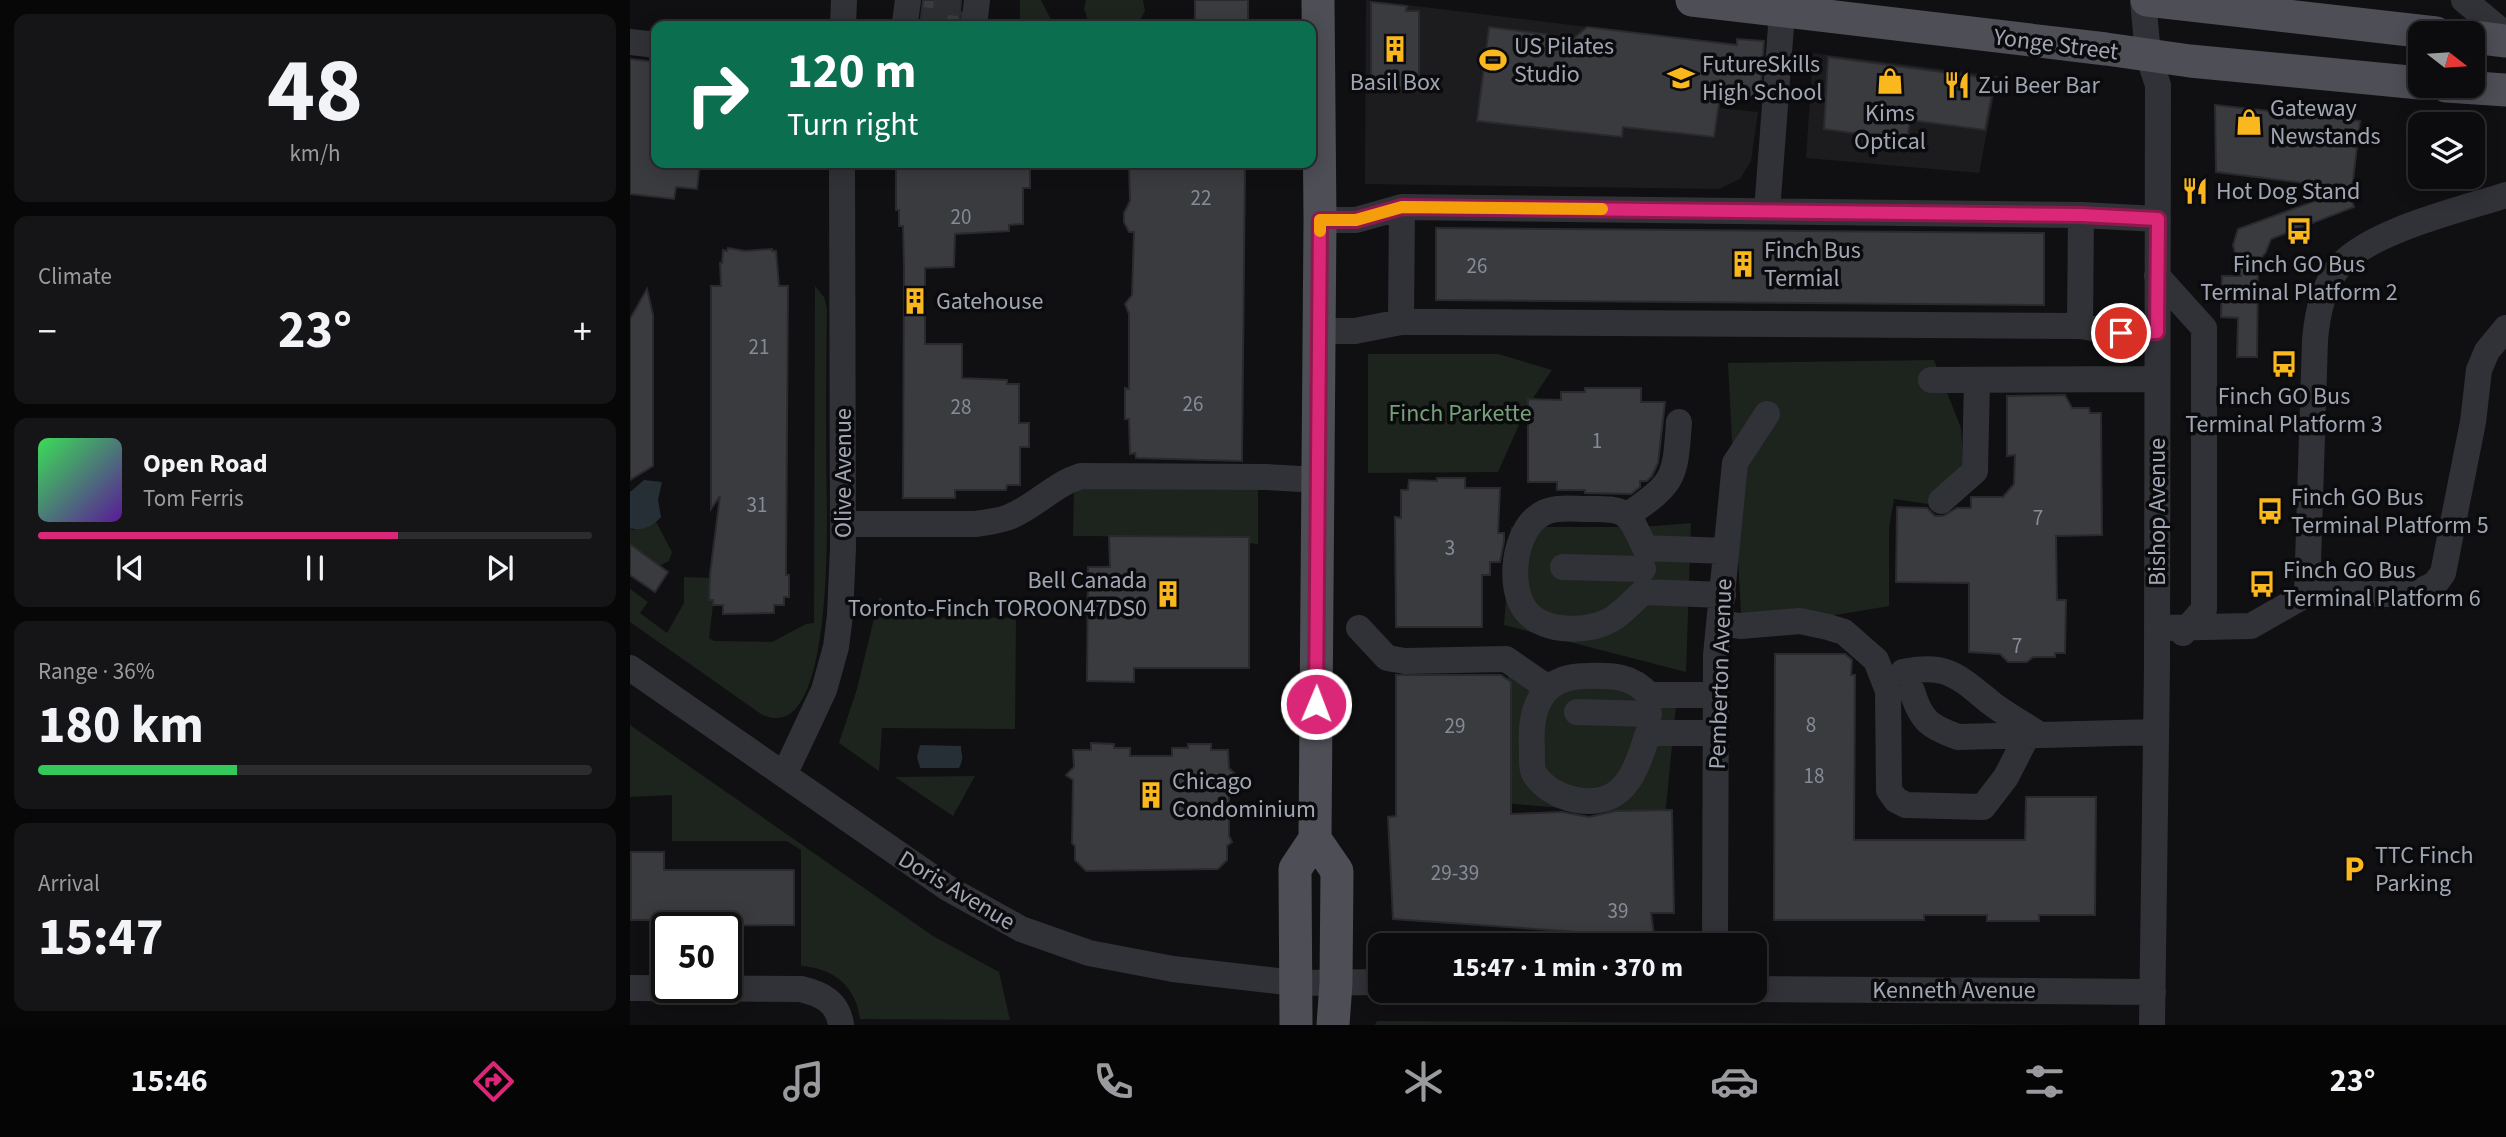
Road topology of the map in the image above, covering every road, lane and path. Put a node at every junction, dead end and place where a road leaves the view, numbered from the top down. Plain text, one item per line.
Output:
1 (844, 0) edge
2 (1318, 0) edge
3 (1692, 0) edge
4 (2145, 0) edge
5 (2465, 0) edge
6 (1782, 6) edge
7 (843, 21) edge
8 (2408, 30) edge
9 (2506, 35) edge
10 (2485, 38) edge
11 (2506, 41) edge
12 (630, 42) edge
13 (651, 44) edge
14 (2148, 55) junction
15 (2408, 82) edge
16 (1316, 85) edge
17 (2485, 89) edge
18 (2506, 90) edge
19 (1316, 146) edge
20 (842, 168) edge
21 (2506, 195) edge
22 (1402, 207) junction
23 (1767, 211) junction
24 (2081, 215) junction
25 (2158, 219) junction
26 (1320, 220) junction
27 (2158, 276) junction
28 (1401, 322) junction
29 (2080, 326) junction
30 (2506, 328) edge
31 (1320, 331) junction
32 (2157, 332) junction
33 (2157, 379) junction
34 (1931, 380) dead end
35 (1977, 380) junction
36 (1767, 414) dead end
37 (1679, 422) dead end
38 (1318, 480) junction
39 (1941, 501) dead end
40 (1628, 515) junction
41 (843, 524) junction
42 (1726, 551) junction
43 (1563, 567) dead end
44 (1644, 570) junction
45 (2306, 594) junction
46 (1723, 595) junction
47 (1720, 623) junction
48 (2188, 627) junction
49 (1359, 628) dead end
50 (2157, 628) junction
51 (2157, 667) junction
52 (630, 668) edge
53 (1548, 688) junction
54 (1716, 695) junction
55 (1577, 712) dead end
56 (1649, 714) junction
57 (1716, 733) junction
58 (2156, 733) junction
59 (2033, 734) junction
60 (785, 773) junction
61 (1315, 839) junction
62 (1716, 933) edge
63 (1368, 982) edge
64 (1295, 983) junction
65 (1336, 983) junction
66 (630, 988) edge
67 (1767, 989) edge
68 (2153, 992) junction
69 (836, 1014) edge
70 (1296, 1025) edge
71 (1333, 1025) edge
72 (2152, 1025) edge

1 - 7 street
2 - 16 main road
3 - 6 main road, Yonge Street
4 - 8 main road
4 - 14 street, Bishop Avenue
5 - 9 street
6 - 14 main road, Yonge Street
6 - 23 street
10 - 11 main road
12 - 13 street
14 - 15 main road, Yonge Street
14 - 25 street, Bishop Avenue
17 - 18 main road
19 - 26 main road
20 - 41 street, Olive Avenue
21 - 45 street
22 - 23 street
22 - 26 street
22 - 28 street
23 - 24 street
24 - 25 street
24 - 29 street
25 - 27 street, Bishop Avenue
26 - 31 main road
27 - 32 street, Bishop Avenue
27 - 48 street
28 - 29 street
28 - 31 street
29 - 32 street
30 - 45 street
31 - 38 main road
32 - 33 street, Bishop Avenue
33 - 35 street
33 - 50 street, Bishop Avenue
34 - 35 street
35 - 39 street
36 - 42 street, Pemberton Avenue
37 - 40 street
38 - 41 street
38 - 61 main road
40 - 44 street
40 - 44 street
41 - 60 street, Olive Avenue
42 - 44 street
42 - 46 street, Pemberton Avenue
43 - 44 street
44 - 46 street
45 - 48 street
46 - 47 street, Pemberton Avenue
47 - 54 street, Pemberton Avenue
47 - 59 street
48 - 50 street
48 - 51 street
49 - 53 street
50 - 51 street, Bishop Avenue
51 - 58 street, Bishop Avenue
52 - 60 street, Doris Avenue
53 - 56 street
53 - 56 street
54 - 56 street
54 - 57 street, Pemberton Avenue
55 - 56 street
56 - 57 street
57 - 62 street, Pemberton Avenue
58 - 59 street
58 - 68 street, Bishop Avenue
59 - 59 street
60 - 64 street, Doris Avenue
61 - 64 main road
61 - 65 main road
63 - 65 street
64 - 65 street, Doris Avenue
64 - 70 main road
65 - 71 main road
66 - 69 street
67 - 68 street, Kenneth Avenue
68 - 72 street, Bishop Avenue

